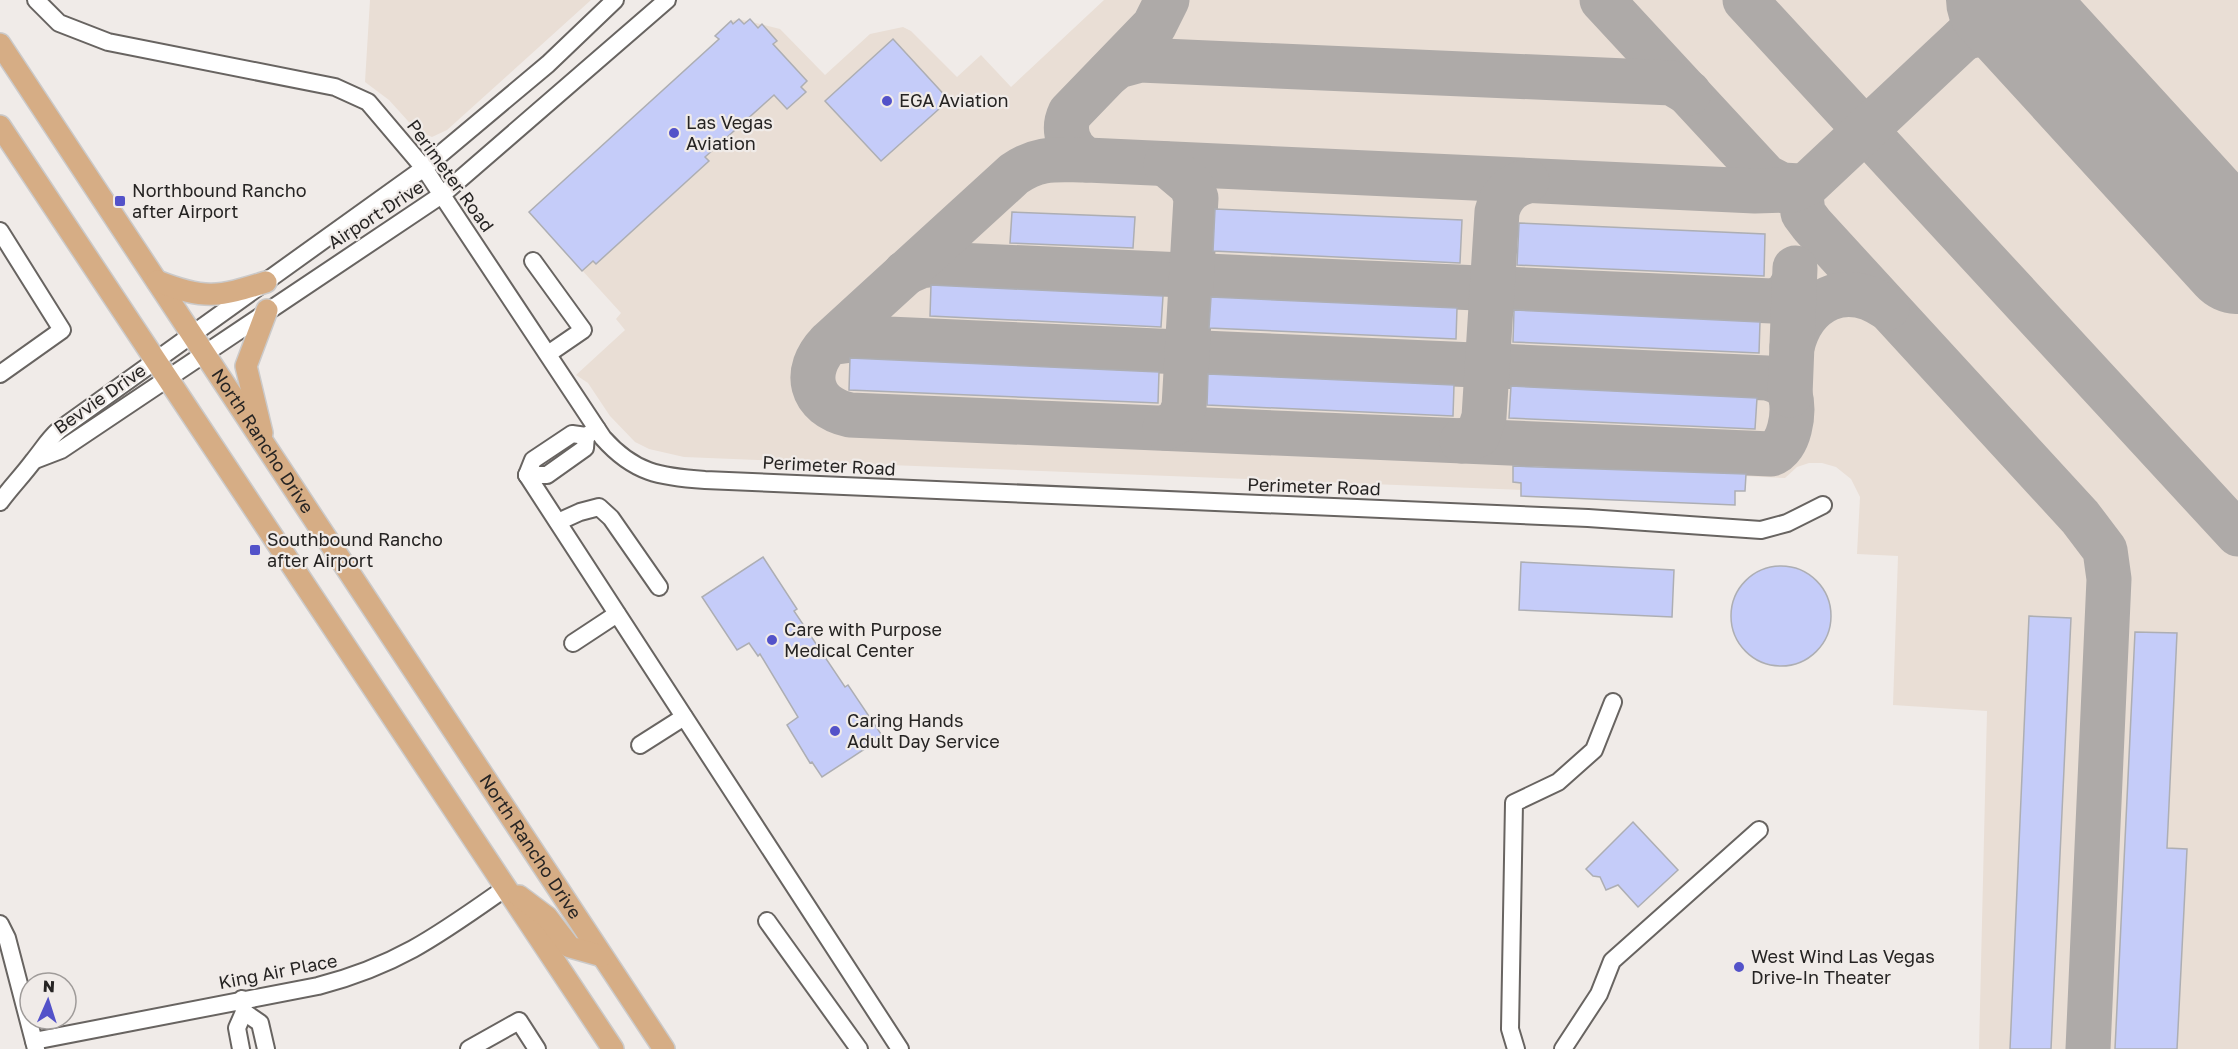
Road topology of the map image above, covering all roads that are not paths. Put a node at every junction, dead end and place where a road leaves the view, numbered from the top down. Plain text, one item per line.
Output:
1 (36, 0) edge
2 (615, 0) edge
3 (667, 0) edge
4 (0, 44) edge
5 (0, 126) edge
6 (424, 168) junction
7 (443, 194) junction
8 (0, 231) edge
9 (533, 261) dead end
10 (157, 281) junction
11 (266, 282) junction
12 (267, 310) junction
13 (192, 335) junction
14 (204, 353) junction
15 (548, 354) junction
16 (160, 370) junction
17 (0, 374) edge
18 (591, 433) junction
19 (265, 445) junction
20 (0, 502) edge
21 (1823, 505) dead end
22 (558, 522) junction
23 (659, 587) dead end
24 (617, 614) junction
25 (573, 643) dead end
26 (1613, 702) dead end
27 (684, 717) junction
28 (640, 746) dead end
29 (1759, 830) dead end
30 (507, 887) junction
31 (767, 921) dead end
32 (0, 924) edge
33 (602, 956) junction
34 (243, 1006) junction
35 (35, 1045) edge
36 (241, 1049) edge
37 (266, 1049) edge
38 (469, 1049) edge
39 (537, 1049) edge
40 (613, 1049) edge
41 (663, 1049) edge
42 (859, 1049) edge
43 (900, 1049) edge
44 (1516, 1049) edge
45 (1563, 1049) edge

1 - 6 street, Perimeter Road
2 - 6 street, Airport Drive
3 - 7 street, Airport Drive
4 - 10 main road, North Rancho Drive
5 - 16 main road
6 - 7 street, Perimeter Road
6 - 11 street, Airport Drive
7 - 12 street, Airport Drive
7 - 15 street, Perimeter Road
8 - 17 street
9 - 15 street
10 - 11 main road
10 - 13 main road, North Rancho Drive
11 - 13 street, Airport Drive
12 - 14 street, Airport Drive
12 - 19 main road
13 - 14 main road, North Rancho Drive
13 - 16 street, Bevvie Drive
14 - 16 street, Bevvie Drive
14 - 19 main road, North Rancho Drive
15 - 18 street, Perimeter Road
16 - 20 street, Bevvie Drive
16 - 30 main road
18 - 21 street, Perimeter Road
18 - 22 street
19 - 33 main road, North Rancho Drive
22 - 23 street
22 - 24 street
24 - 25 street
24 - 27 street
26 - 44 street
27 - 28 street
27 - 43 street
29 - 45 street
30 - 33 main road
30 - 34 street, King Air Place
30 - 40 main road
31 - 42 street
32 - 35 street
33 - 41 main road, North Rancho Drive
34 - 35 street, King Air Place
34 - 36 street
34 - 37 street
38 - 39 street

